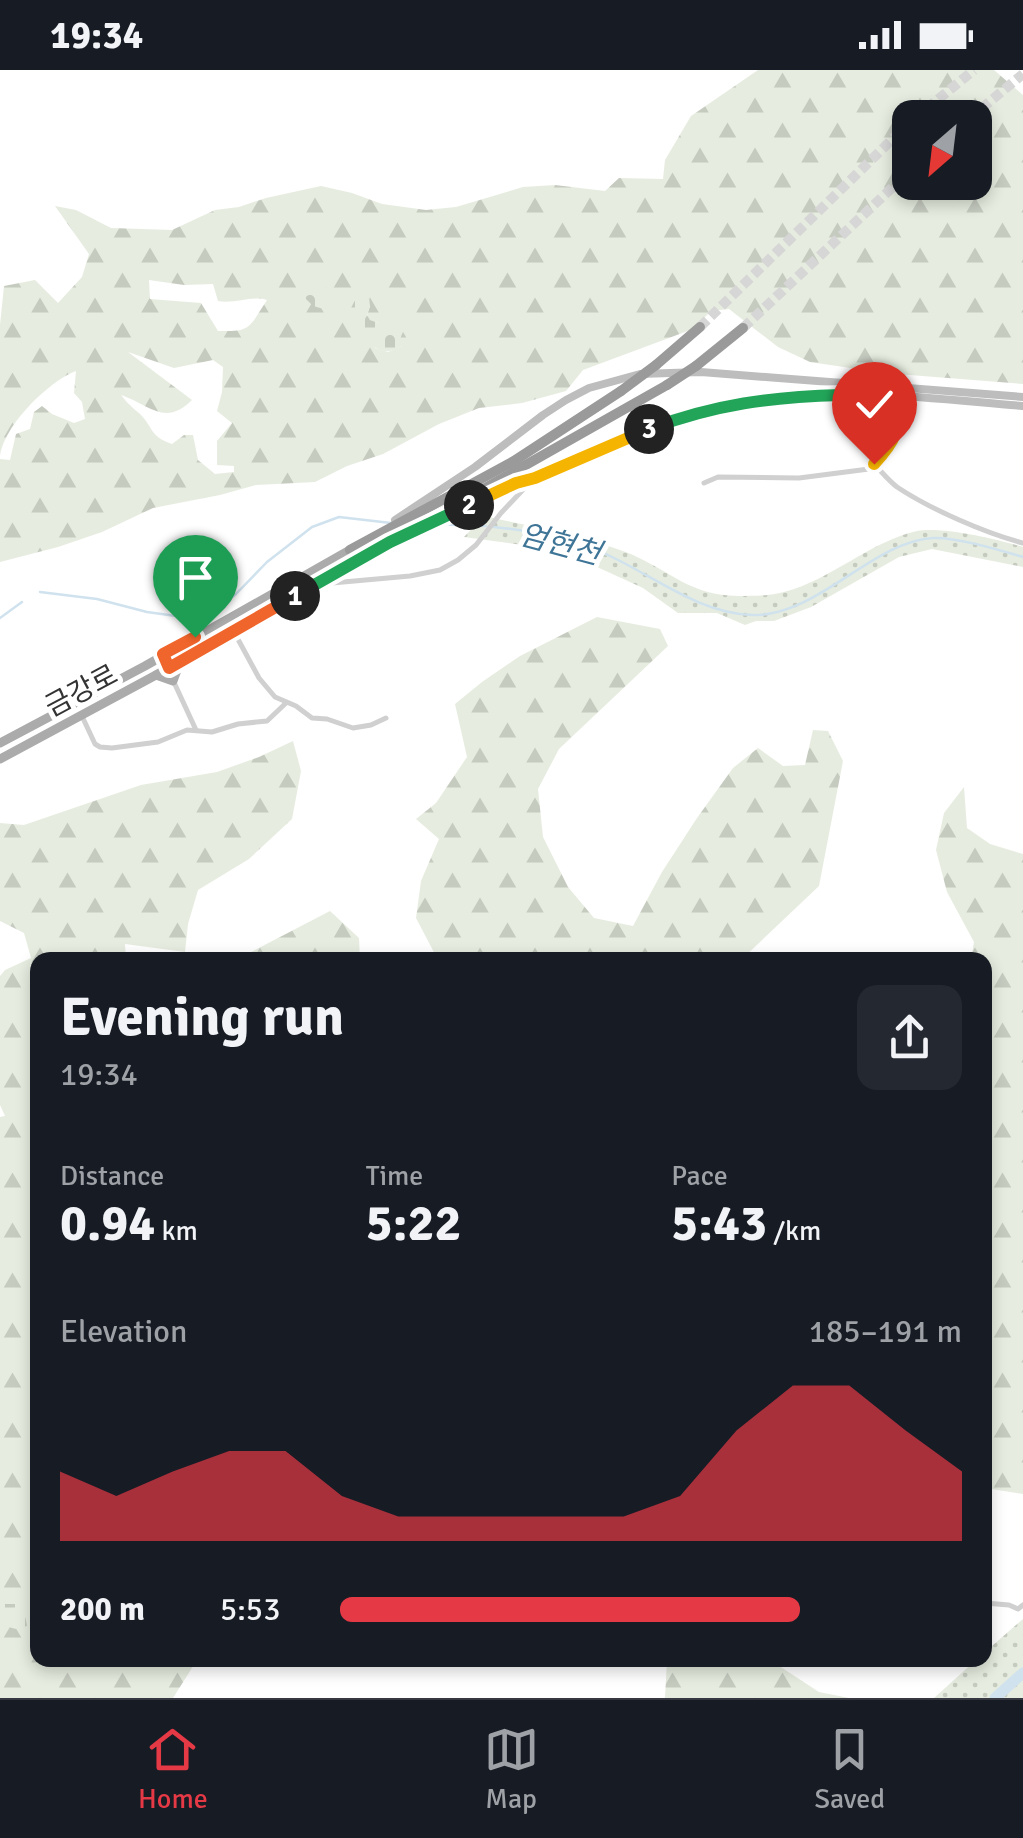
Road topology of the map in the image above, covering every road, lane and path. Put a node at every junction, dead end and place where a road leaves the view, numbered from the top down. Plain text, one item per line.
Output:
1 (700, 327) tunnel mouth
2 (743, 328) tunnel mouth
3 (902, 396) junction
4 (1023, 397) edge
5 (1023, 406) edge
6 (874, 464) junction
7 (535, 478) junction
8 (704, 483) dead end
9 (427, 505) junction
10 (461, 505) junction
11 (390, 542) joint
12 (1023, 542) edge
13 (356, 546) joint
14 (313, 585) junction
15 (233, 630) junction
16 (163, 654) junction
17 (180, 661) junction
18 (169, 668) junction
19 (156, 675) junction
20 (173, 680) junction
21 (286, 703) junction
22 (81, 714) junction
23 (386, 718) dead end
24 (196, 730) junction
25 (0, 743) edge
26 (0, 759) edge
27 (992, 1603) edge
28 (1023, 1605) edge

1 - 9 highway, bridge
2 - 10 highway, bridge
3 - 5 main road
3 - 6 street
3 - 7 main road
4 - 9 main road
6 - 8 street
6 - 12 street
7 - 10 main road
7 - 14 street
9 - 13 highway
10 - 11 highway
11 - 14 main road, 금강로
13 - 16 main road, 금강로
14 - 15 main road, 금강로
15 - 17 main road, 금강로
15 - 21 street
16 - 18 street
16 - 25 main road, 금강로
17 - 18 main road, 금강로
17 - 20 main road
18 - 19 main road, 금강로
18 - 20 street
19 - 20 main road
19 - 22 main road, 금강로
20 - 24 street
21 - 23 street
21 - 24 street
22 - 24 street
22 - 26 main road, 금강로
27 - 28 street

